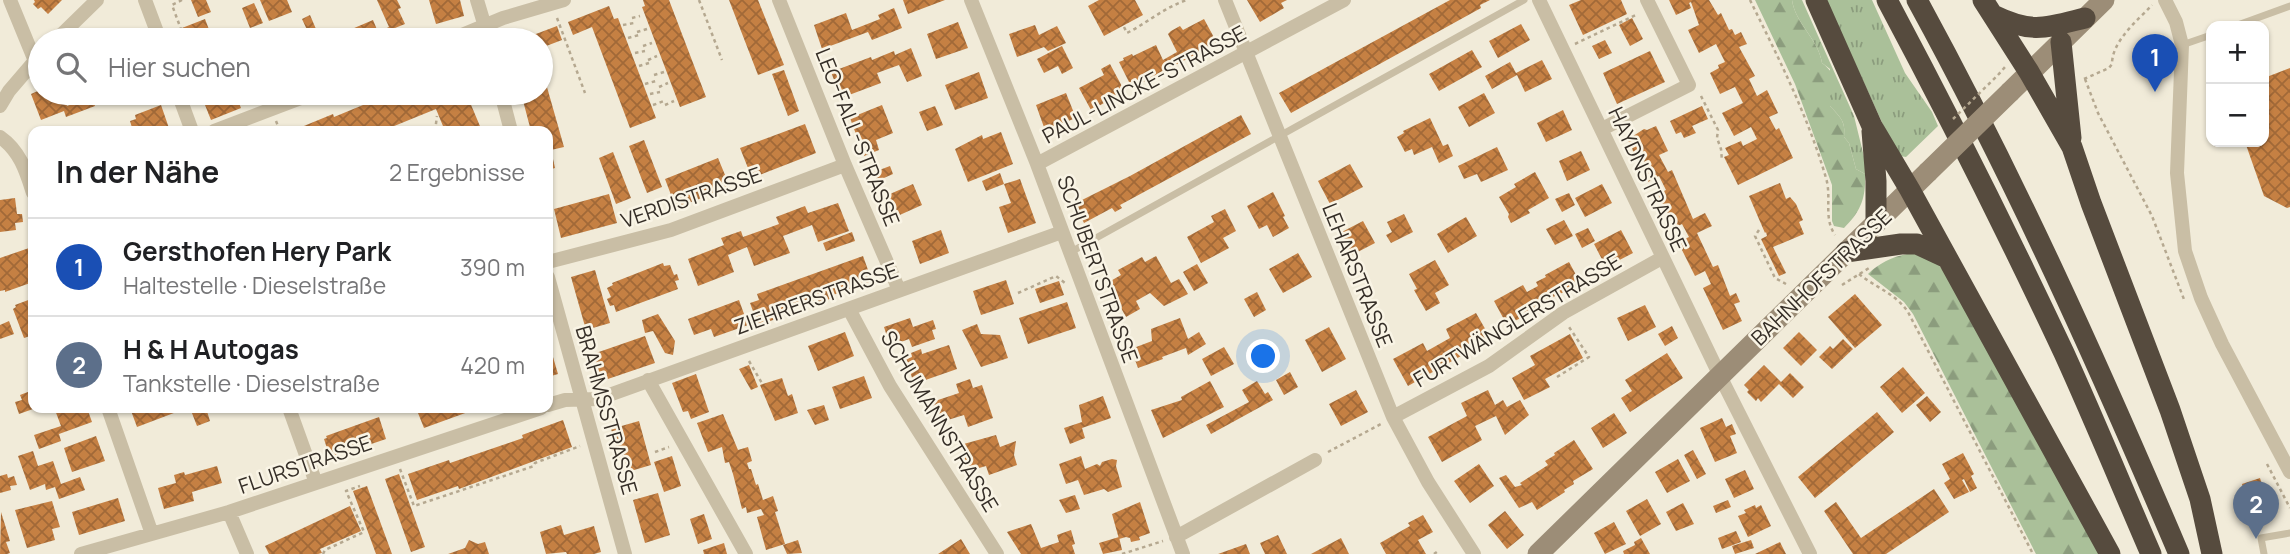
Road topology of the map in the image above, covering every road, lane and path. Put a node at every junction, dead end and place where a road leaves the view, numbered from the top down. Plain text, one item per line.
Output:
1 (10, 0) edge
2 (97, 0) edge
3 (145, 0) edge
4 (182, 0) edge
5 (477, 0) edge
6 (699, 0) edge
7 (779, 0) edge
8 (971, 0) edge
9 (1187, 0) edge
10 (1226, 0) edge
11 (1344, 0) edge
12 (1524, 0) edge
13 (1539, 0) edge
14 (1750, 0) edge
15 (1816, 0) edge
16 (1887, 0) edge
17 (1917, 0) edge
18 (2104, 0) edge
19 (2156, 0) edge
20 (2165, 0) edge
21 (1179, 1) edge
22 (558, 2) edge
23 (1649, 4) edge
24 (2290, 6) edge
25 (1988, 8) edge
26 (640, 16) dead end
27 (2085, 18) junction
28 (2249, 21) edge
29 (623, 25) dead end
30 (1124, 27) dead end
31 (68, 28) edge
32 (156, 28) edge
33 (181, 28) edge
34 (485, 28) edge
35 (492, 28) edge
36 (647, 29) dead end
37 (2206, 37) edge
38 (628, 38) dead end
39 (28, 39) edge
40 (2061, 42) junction
41 (652, 43) dead end
42 (2182, 46) junction
43 (1563, 49) junction
44 (635, 52) dead end
45 (1247, 54) junction
46 (657, 56) dead end
47 (722, 60) dead end
48 (639, 66) dead end
49 (28, 69) edge
50 (664, 72) dead end
51 (2029, 72) junction
52 (654, 75) dead end
53 (656, 81) dead end
54 (2064, 81) junction
55 (668, 83) dead end
56 (2004, 83) junction
57 (645, 84) dead end
58 (1689, 85) junction
59 (585, 93) dead end
60 (650, 94) dead end
61 (674, 101) dead end
62 (182, 105) edge
63 (282, 105) edge
64 (504, 105) edge
65 (653, 105) dead end
66 (0, 106) edge
67 (437, 116) dead end
68 (1949, 124) dead end
69 (190, 126) edge
70 (227, 126) edge
71 (436, 126) edge
72 (510, 126) edge
73 (1872, 126) junction
74 (1602, 129) junction
75 (1279, 135) junction
76 (0, 137) edge
77 (2071, 147) junction
78 (1722, 161) dead end
79 (1037, 164) junction
80 (845, 165) junction
81 (28, 178) edge
82 (1910, 190) junction
83 (1876, 223) junction
84 (1759, 230) dead end
85 (1062, 232) junction
86 (1842, 245) junction
87 (1069, 253) junction
88 (1662, 258) junction
89 (1947, 258) junction
90 (553, 261) edge
91 (1859, 274) dead end
92 (1080, 281) junction
93 (900, 290) junction
94 (1792, 292) junction
95 (1018, 293) dead end
96 (553, 294) edge
97 (849, 309) junction
98 (1560, 315) junction
99 (741, 348) junction
100 (1720, 376) junction
101 (1557, 377) dead end
102 (648, 380) junction
103 (763, 385) dead end
104 (583, 399) junction
105 (553, 404) edge
106 (110, 413) edge
107 (291, 413) edge
108 (526, 413) edge
109 (1393, 418) junction
110 (594, 441) junction
111 (396, 456) junction
112 (1315, 460) joint
113 (2290, 472) edge
114 (316, 483) junction
115 (366, 484) dead end
116 (229, 512) junction
117 (2290, 533) edge
118 (152, 534) junction
119 (1176, 537) junction
120 (81, 554) edge
121 (247, 554) edge
122 (323, 554) edge
123 (625, 554) edge
124 (746, 554) edge
125 (997, 554) edge
126 (1122, 554) edge
127 (1183, 554) edge
128 (1475, 554) edge
129 (1538, 554) edge
130 (1810, 554) edge
131 (2033, 554) edge
132 (2110, 554) edge
133 (2151, 554) edge
134 (2179, 554) edge
135 (2212, 554) edge
136 (2264, 554) edge

1 - 39 street
2 - 31 street
3 - 32 street
4 - 33 path
5 - 34 street
6 - 47 path
7 - 80 street, LEO-FALL-STRASSE
8 - 79 street, SCHUBERTSTRASSE
9 - 21 path
10 - 45 street, LEHARSTRASSE
11 - 45 street, PAUL-LINCKE-STRASSE
12 - 75 lane
13 - 43 street, HAYDNSTRASSE
14 - 86 path
15 - 73 highway
16 - 133 highway
17 - 134 highway
18 - 27 main road, BAHNHOFSTRASSE
19 - 54 path
20 - 42 street
21 - 30 path
22 - 35 street
22 - 59 path
23 - 43 path
23 - 58 street
24 - 28 lane
25 - 27 highway
25 - 51 highway
26 - 29 path
27 - 40 main road, BAHNHOFSTRASSE
36 - 38 path
37 - 42 lane
40 - 51 main road, BAHNHOFSTRASSE
40 - 54 highway
41 - 44 path
42 - 113 street
43 - 74 street, HAYDNSTRASSE
45 - 75 street, LEHARSTRASSE
45 - 79 street, PAUL-LINCKE-STRASSE
46 - 48 path
49 - 66 street
50 - 52 path
51 - 56 main road, BAHNHOFSTRASSE
51 - 77 highway
53 - 57 path
54 - 77 highway
55 - 60 path
56 - 68 path, bridge
56 - 82 main road, BAHNHOFSTRASSE, bridge
58 - 74 street
58 - 78 path
61 - 65 path
62 - 69 street
63 - 70 street
64 - 72 street
67 - 71 path
73 - 82 highway
73 - 83 highway
74 - 88 street, HAYDNSTRASSE
75 - 87 lane
75 - 109 street, LEHARSTRASSE
76 - 81 street
77 - 135 highway
79 - 85 street, SCHUBERTSTRASSE
80 - 90 street, VERDISTRASSE
80 - 93 street, LEO-FALL-STRASSE
82 - 83 main road, BAHNHOFSTRASSE
82 - 89 highway
83 - 86 main road, BAHNHOFSTRASSE
84 - 94 path
85 - 87 street, SCHUBERTSTRASSE
85 - 93 street, ZIEHRERSTRASSE
86 - 89 highway
86 - 94 main road, BAHNHOFSTRASSE
87 - 92 street, SCHUBERTSTRASSE
88 - 98 street, FURTWÄNGLERSTRASSE
88 - 100 street, HAYDNSTRASSE
89 - 132 highway
91 - 131 path
92 - 95 path
92 - 119 street, SCHUBERTSTRASSE
93 - 97 street, ZIEHRERSTRASSE
94 - 100 main road, BAHNHOFSTRASSE
96 - 104 street, BRAHMSSTRASSE
97 - 99 street, ZIEHRERSTRASSE
97 - 125 street, SCHUMANNSTRASSE
98 - 101 path
98 - 109 street, FURTWÄNGLERSTRASSE
99 - 102 street, ZIEHRERSTRASSE
99 - 103 path
100 - 129 main road, BAHNHOFSTRASSE
100 - 130 street, HAYDNSTRASSE
102 - 104 street, ZIEHRERSTRASSE
102 - 124 street
104 - 105 street
104 - 110 street, BRAHMSSTRASSE
106 - 118 street
107 - 114 street
108 - 111 street, FLURSTRASSE
109 - 112 path
109 - 128 street, LEHARSTRASSE
110 - 111 path
110 - 123 street, BRAHMSSTRASSE
111 - 114 street, FLURSTRASSE
112 - 119 street
114 - 116 street, FLURSTRASSE
115 - 122 path
116 - 118 street, FLURSTRASSE
116 - 121 street
117 - 136 lane
118 - 120 street, FLURSTRASSE
119 - 126 path
119 - 127 street, SCHUBERTSTRASSE

